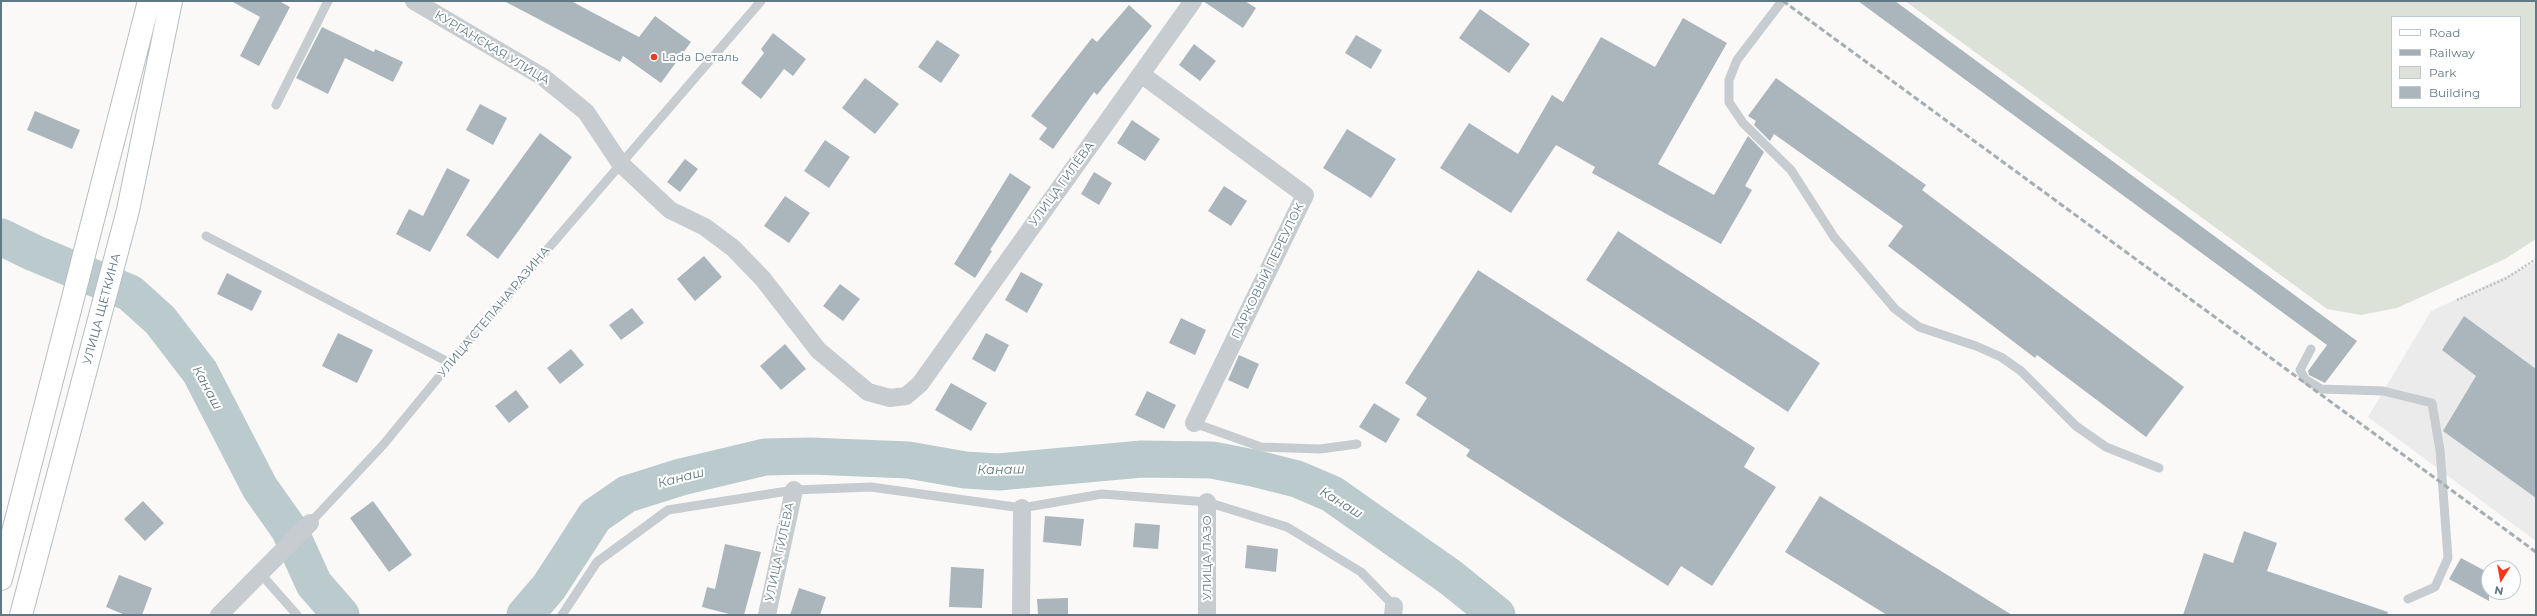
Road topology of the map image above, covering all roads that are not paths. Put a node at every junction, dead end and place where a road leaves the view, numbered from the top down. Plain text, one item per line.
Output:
1 (149, 1) edge
2 (171, 1) edge
3 (328, 1) edge
4 (414, 1) edge
5 (761, 1) edge
6 (1193, 1) edge
7 (1782, 1) edge
8 (1141, 74) junction
9 (276, 105) dead end
10 (620, 162) junction
11 (206, 236) dead end
12 (2311, 349) dead end
13 (450, 363) junction
14 (931, 367) joint
15 (1194, 423) joint
16 (1357, 444) dead end
17 (2159, 468) dead end
18 (794, 490) junction
19 (1207, 502) junction
20 (1022, 508) junction
21 (310, 523) joint
22 (263, 570) junction
23 (1, 579) edge
24 (2408, 599) dead end
25 (1394, 610) edge
26 (21, 615) edge
27 (219, 615) edge
28 (297, 615) edge
29 (562, 615) edge
30 (767, 615) edge
31 (1021, 615) edge
32 (1207, 615) edge

1 - 23 main road
2 - 26 main road, УЛИЦА ЩЕТКИНА
3 - 9 lane
4 - 10 street, КУРГАНСКАЯ УЛИЦА
5 - 10 lane, УЛИЦА СТЕПАНА РАЗИНА
6 - 8 street, УЛИЦА ГИЛЁВА
7 - 17 lane
8 - 14 street, УЛИЦА ГИЛЁВА
8 - 15 street, ПАРКОВЫЙ ПЕРЕУЛОК
10 - 13 lane, УЛИЦА СТЕПАНА РАЗИНА
10 - 14 street, КУРГАНСКАЯ УЛИЦА
11 - 13 lane
12 - 24 lane
13 - 21 lane, УЛИЦА СТЕПАНА РАЗИНА
15 - 16 lane
18 - 20 lane
18 - 29 lane
18 - 30 street, УЛИЦА ГИЛЁВА
19 - 20 lane
19 - 25 lane
19 - 32 street, УЛИЦА ЛАЗО
20 - 31 street
21 - 22 street, УЛИЦА СТЕПАНА РАЗИНА
22 - 27 street, УЛИЦА СТЕПАНА РАЗИНА
22 - 28 lane

